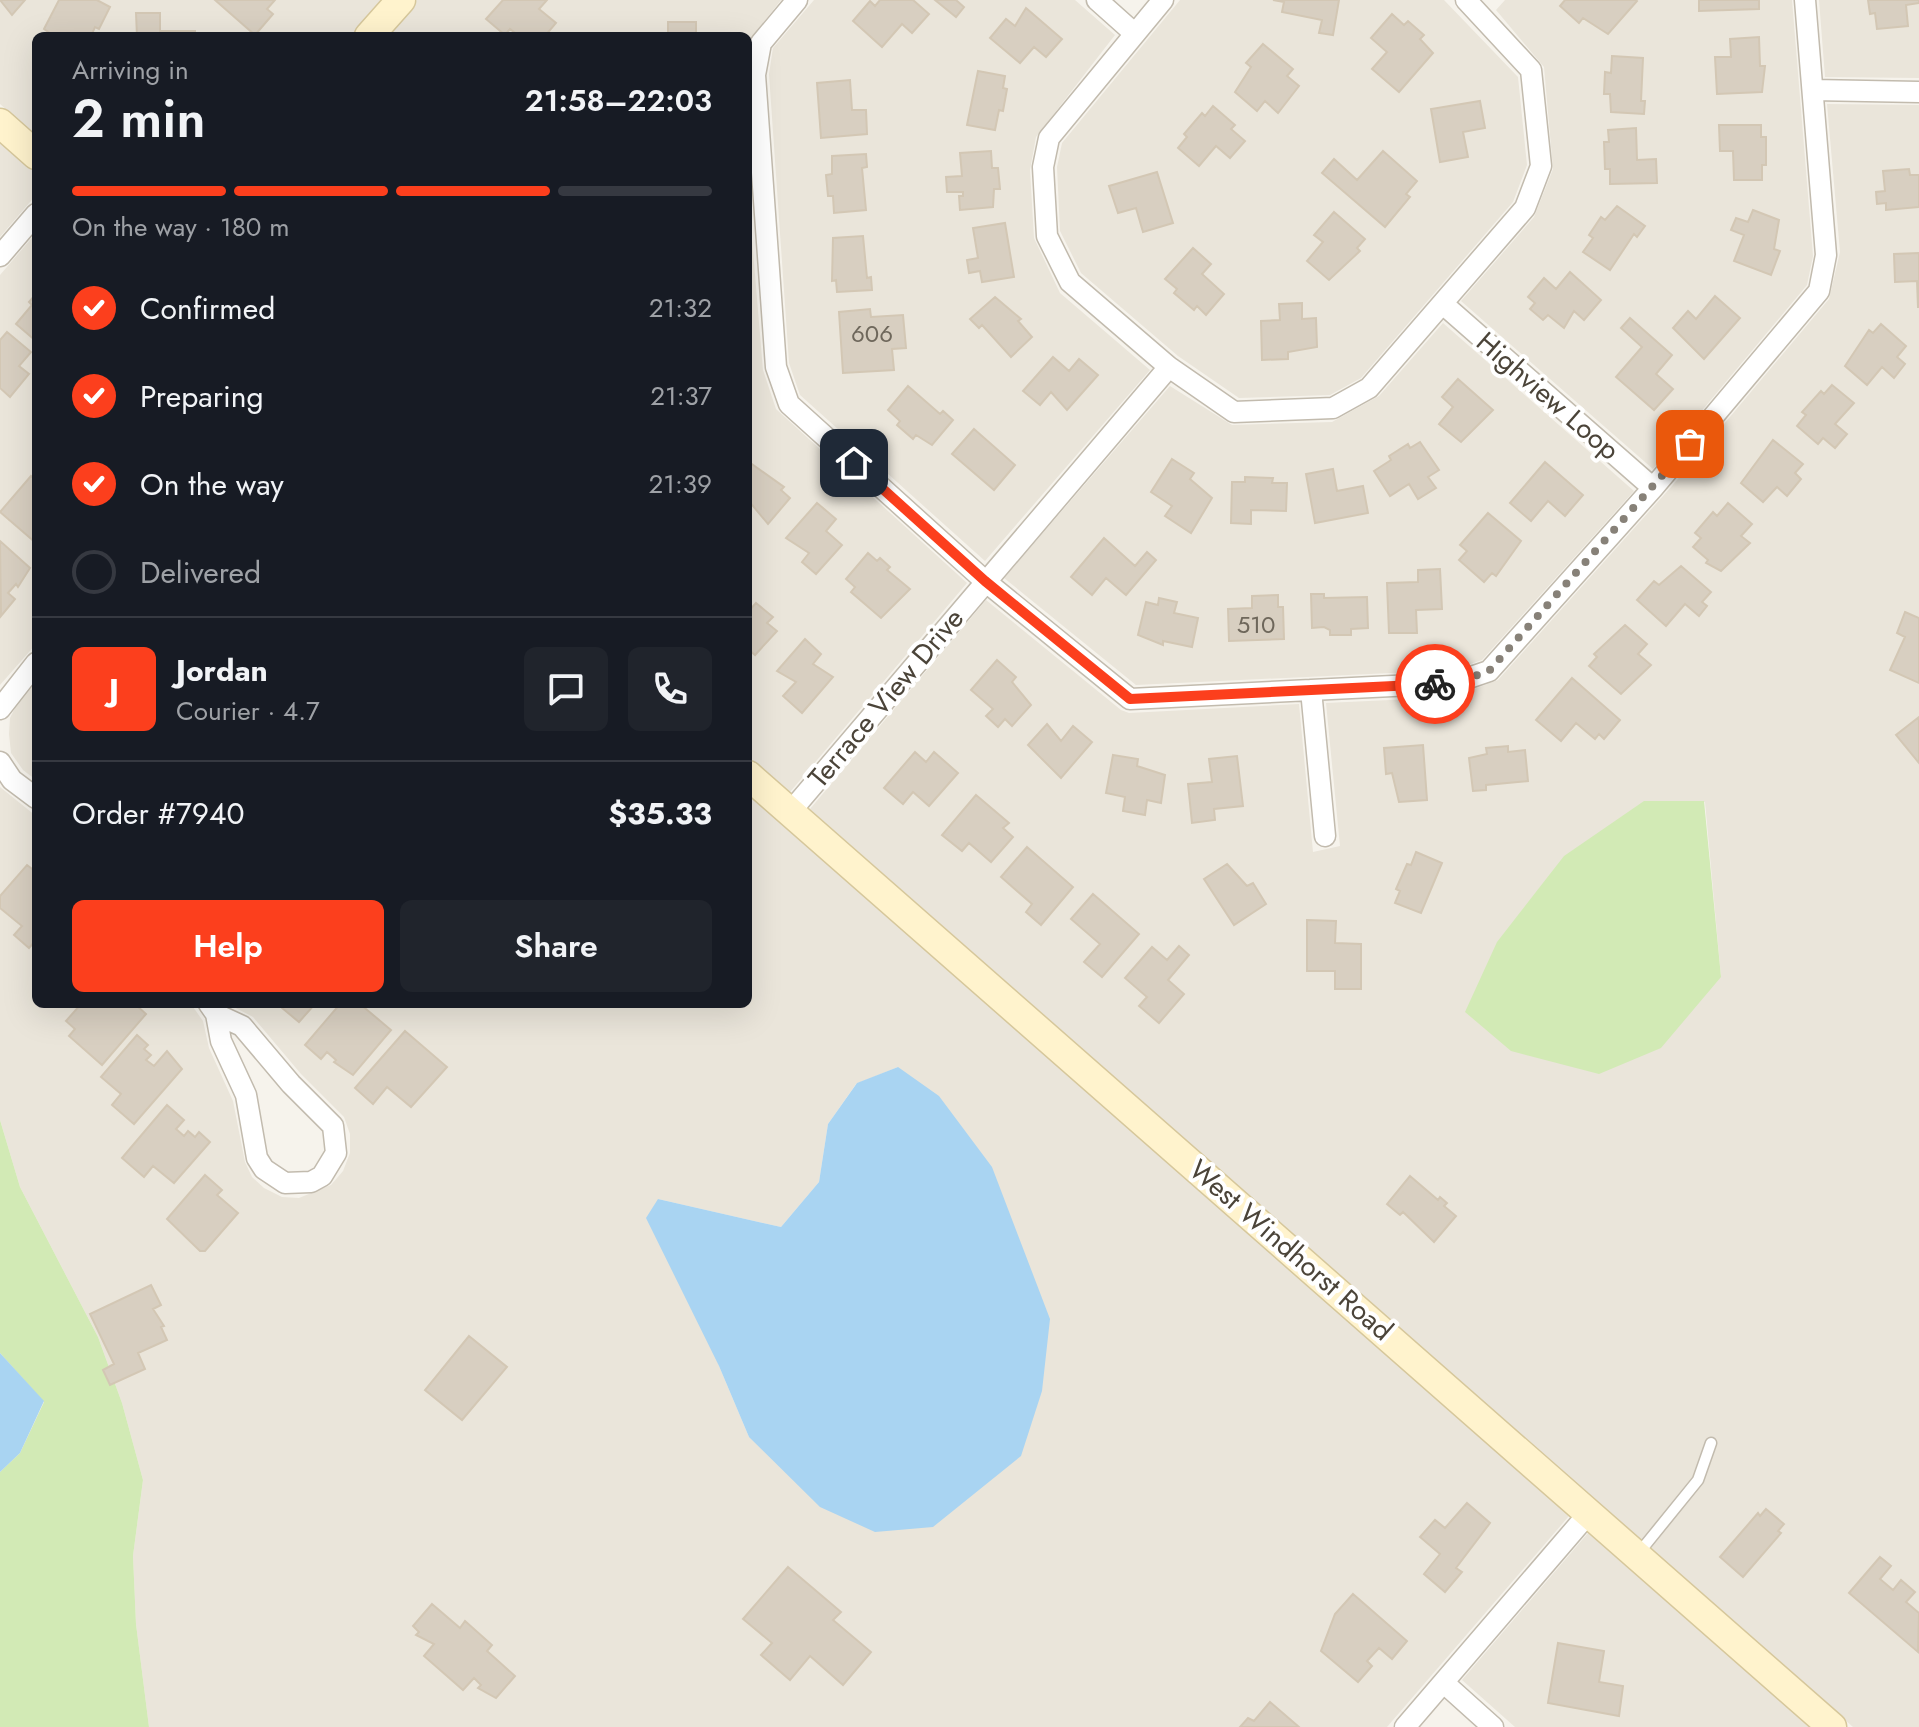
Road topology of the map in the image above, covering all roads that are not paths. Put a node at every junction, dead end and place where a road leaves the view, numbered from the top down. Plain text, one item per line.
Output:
1 (401, 0) edge
2 (797, 0) edge
3 (1097, 0) edge
4 (1163, 0) edge
5 (1805, 0) edge
6 (1477, 4) edge
7 (373, 32) edge
8 (1134, 33) junction
9 (1813, 90) junction
10 (1919, 92) edge
11 (0, 123) edge
12 (32, 151) edge
13 (32, 219) edge
14 (756, 225) edge
15 (0, 256) edge
16 (1443, 304) junction
17 (1169, 367) junction
18 (1653, 488) junction
19 (985, 581) junction
20 (32, 668) edge
21 (1311, 690) junction
22 (0, 709) edge
23 (0, 762) edge
24 (752, 778) edge
25 (32, 795) edge
26 (791, 811) junction
27 (1325, 836) dead end
28 (212, 1009) edge
29 (1711, 1443) dead end
30 (1588, 1514) junction
31 (1636, 1556) junction
32 (1444, 1683) junction
33 (1405, 1727) edge
34 (1493, 1727) edge
35 (1832, 1727) edge

1 - 7 street
2 - 14 street
3 - 8 street
4 - 8 street
5 - 9 street
6 - 16 street
8 - 17 street
9 - 10 street
9 - 18 street
11 - 12 street
13 - 15 street
14 - 19 street
16 - 17 street
16 - 18 street, Highview Loop
17 - 19 street, Terrace View Drive
18 - 21 street
19 - 21 street
19 - 26 street, Terrace View Drive
20 - 22 street
21 - 27 street
23 - 25 street
24 - 26 street, West Windhorst Road
26 - 30 street, West Windhorst Road
28 - 28 street
29 - 31 lane
30 - 31 street, West Windhorst Road
30 - 32 street
31 - 35 street, West Windhorst Road
32 - 33 street
32 - 34 street

